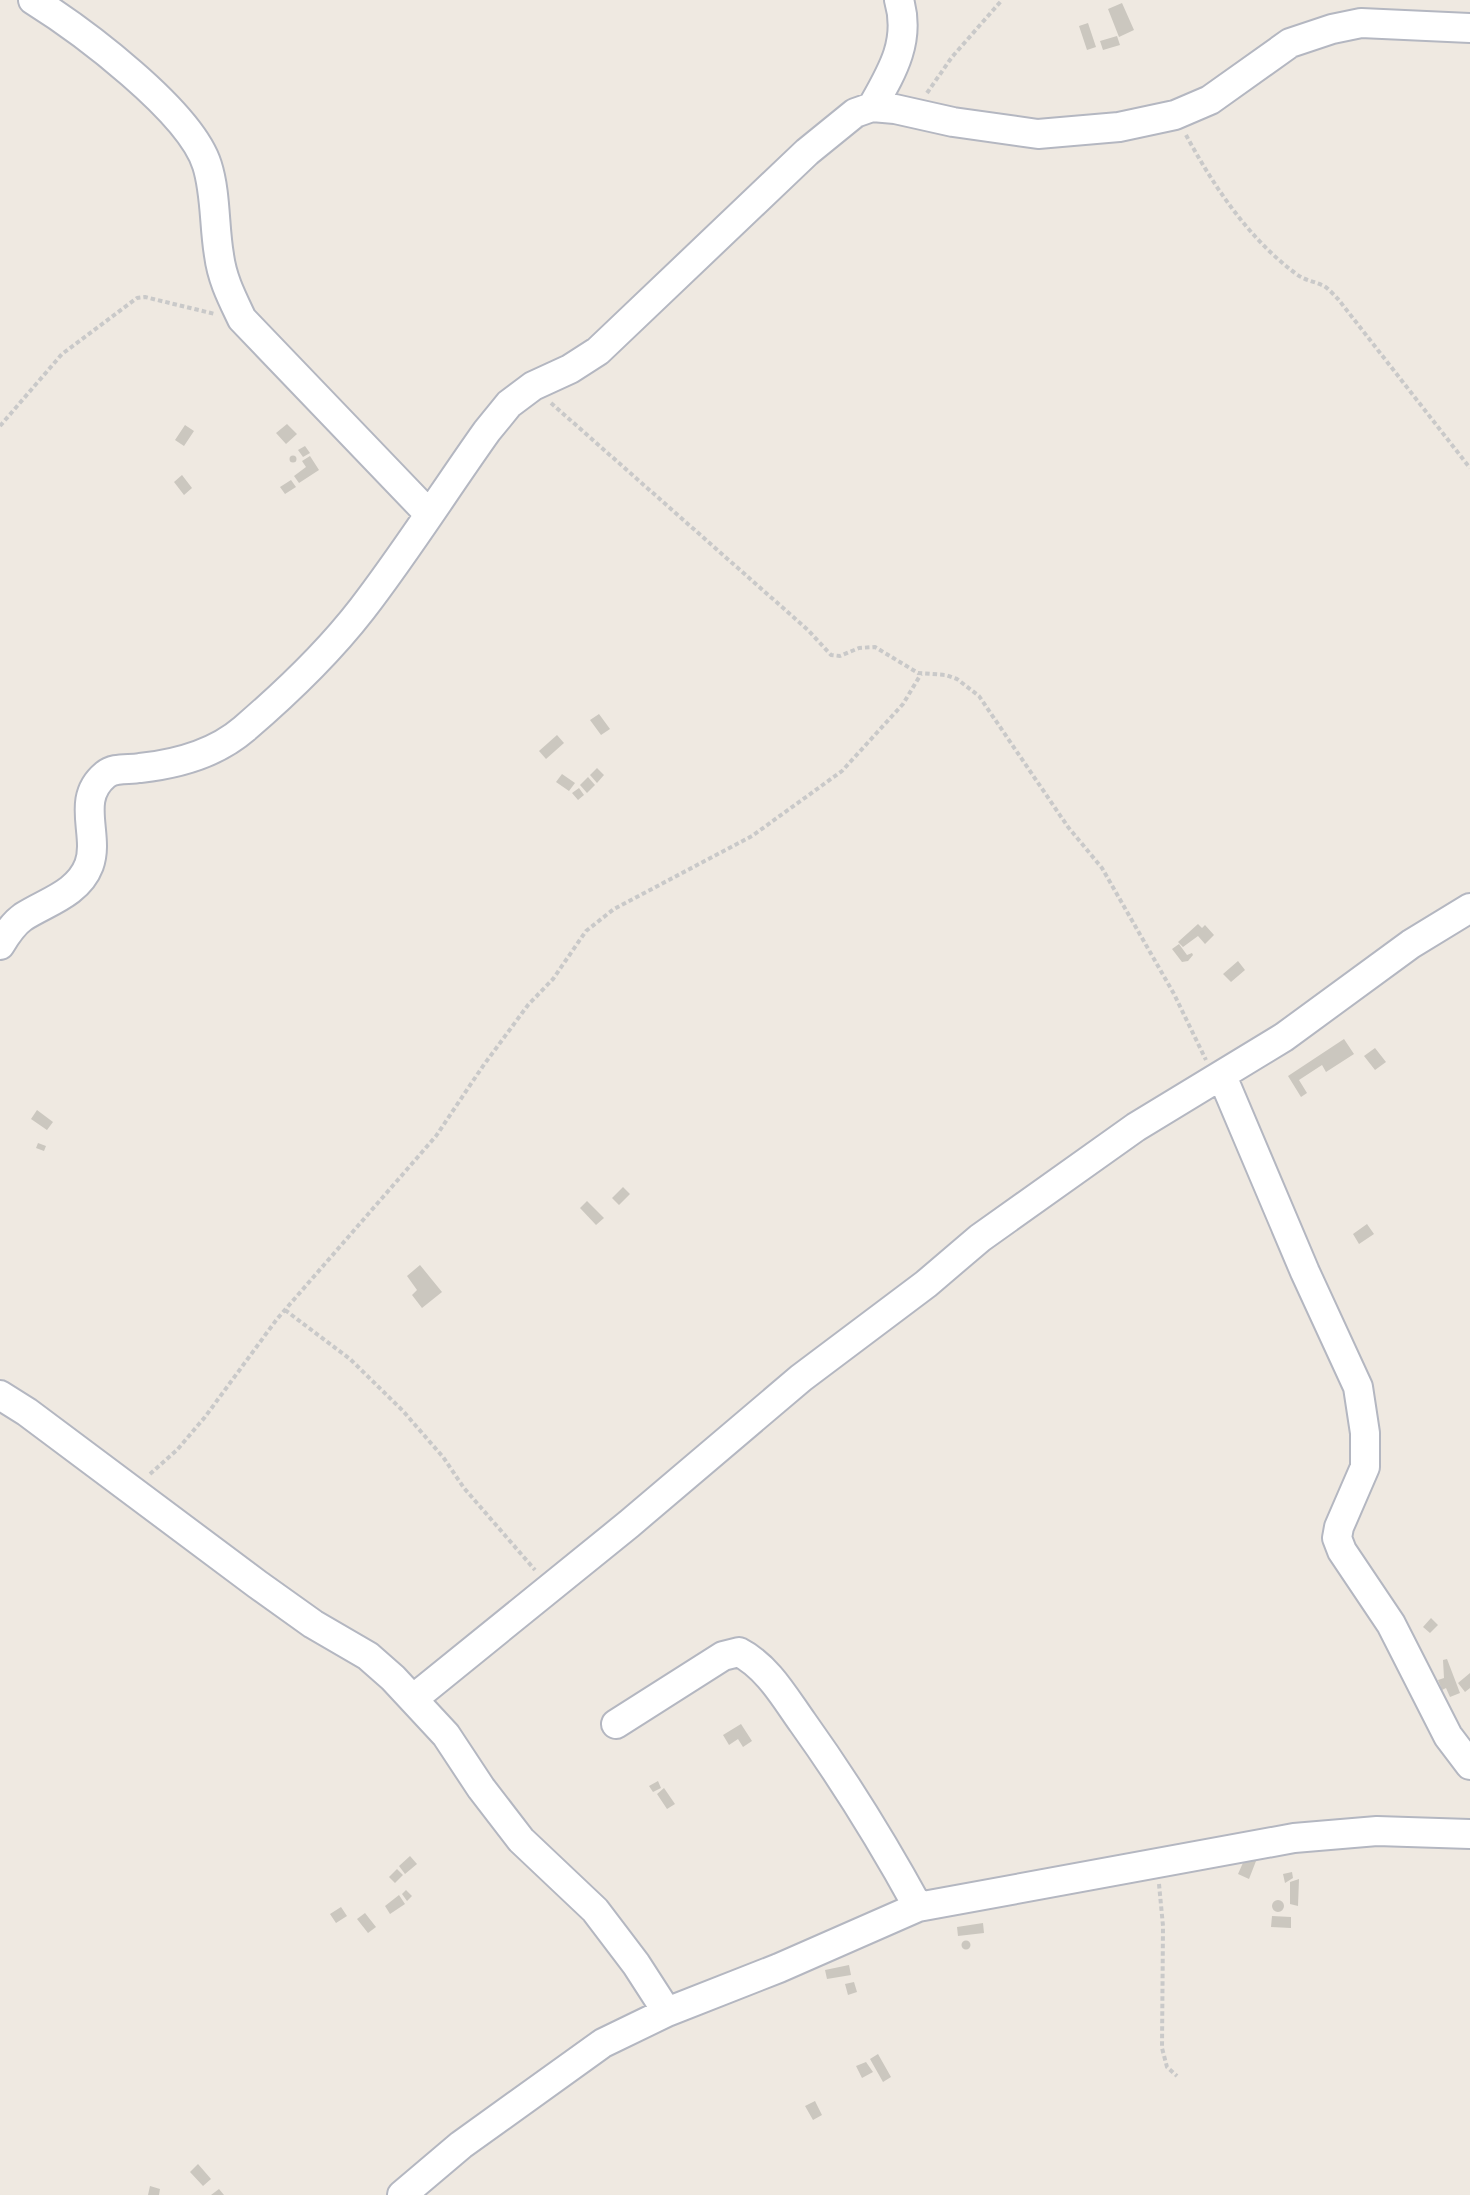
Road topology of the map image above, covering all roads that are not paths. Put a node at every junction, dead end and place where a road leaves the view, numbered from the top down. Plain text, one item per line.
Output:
1 (33, 0) edge
2 (899, 0) edge
3 (1470, 28) edge
4 (872, 107) junction
5 (429, 514) junction
6 (1470, 908) edge
7 (0, 945) edge
8 (1219, 1079) junction
9 (0, 1395) edge
10 (413, 1699) junction
11 (616, 1724) dead end
12 (1470, 1765) edge
13 (1470, 1834) edge
14 (918, 1907) junction
15 (667, 2012) junction
16 (402, 2195) edge

1 - 5 street
2 - 4 street
3 - 4 street
4 - 5 street
5 - 7 street
6 - 8 street
8 - 10 street
8 - 12 street
9 - 10 street
10 - 15 street
11 - 14 street
13 - 14 street
14 - 15 street
15 - 16 street

